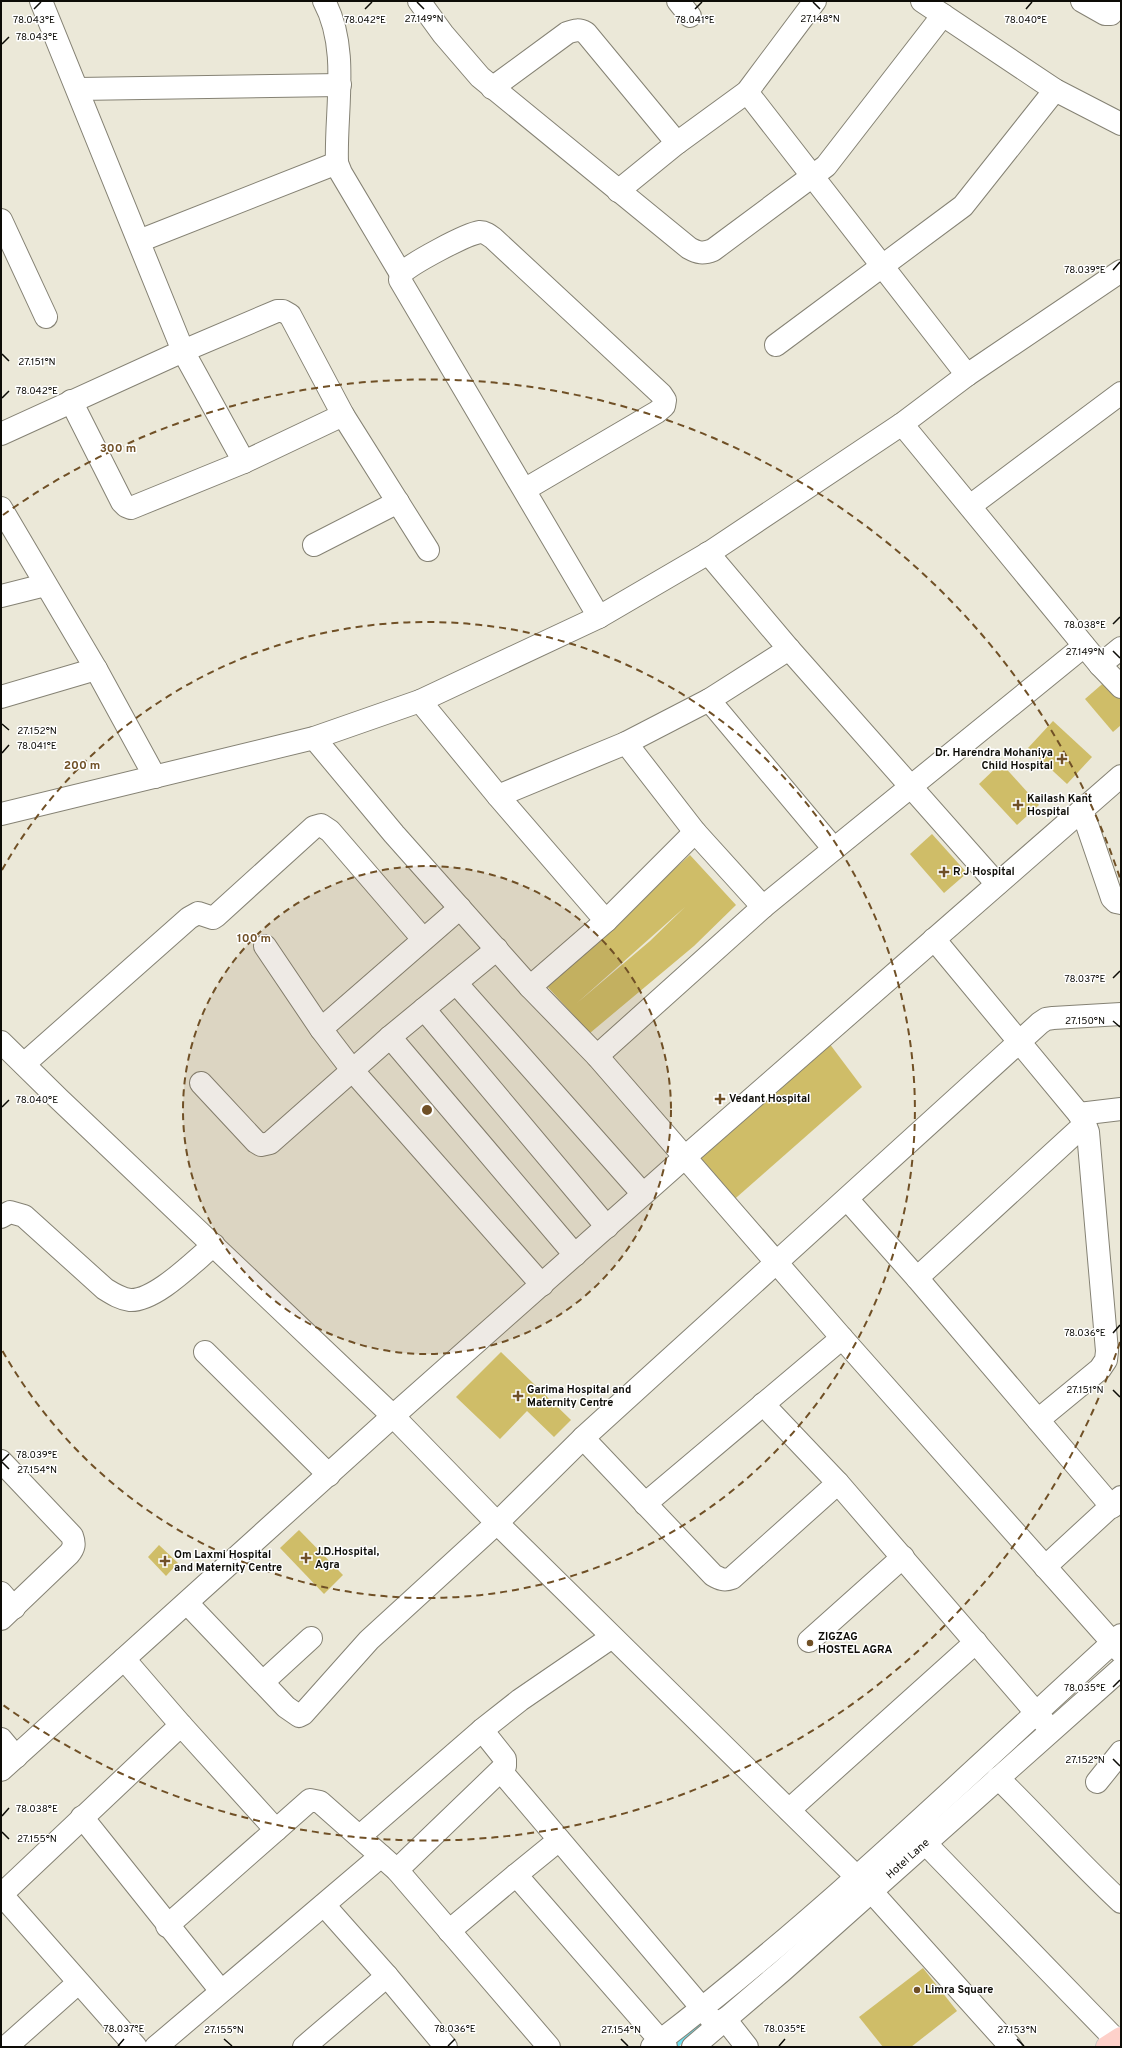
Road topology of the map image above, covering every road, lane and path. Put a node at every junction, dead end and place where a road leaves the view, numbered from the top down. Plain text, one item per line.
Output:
1 (41, 1) edge
2 (324, 1) edge
3 (419, 1) edge
4 (815, 1) edge
5 (922, 1) edge
6 (1082, 1) edge
7 (1120, 1) edge
8 (943, 15) junction
9 (340, 85) junction
10 (492, 88) junction
11 (78, 89) junction
12 (1055, 90) junction
13 (747, 92) junction
14 (1121, 124) edge
15 (677, 143) junction
16 (337, 163) junction
17 (813, 177) junction
18 (618, 191) junction
19 (1, 220) edge
20 (139, 241) junction
21 (9, 259) edge
22 (882, 266) junction
23 (1121, 271) edge
24 (401, 274) junction
25 (46, 317) dead end
26 (776, 345) dead end
27 (183, 350) junction
28 (967, 375) junction
29 (1121, 393) edge
30 (71, 401) junction
31 (343, 415) junction
32 (902, 424) junction
33 (1, 434) edge
34 (244, 462) junction
35 (524, 490) junction
36 (398, 502) junction
37 (970, 506) junction
38 (1, 508) edge
39 (314, 546) dead end
40 (428, 550) dead end
41 (708, 553) junction
42 (45, 585) junction
43 (1, 596) edge
44 (599, 616) junction
45 (1084, 646) junction
46 (1121, 648) edge
47 (789, 649) junction
48 (1100, 665) junction
49 (96, 669) junction
50 (1121, 687) edge
51 (1, 697) edge
52 (709, 700) junction
53 (420, 701) junction
54 (314, 738) junction
55 (626, 743) junction
56 (1121, 776) edge
57 (156, 777) junction
58 (911, 788) junction
59 (498, 796) junction
60 (1082, 810) junction
61 (1, 814) edge
62 (695, 832) junction
63 (834, 849) junction
64 (997, 884) junction
65 (1121, 902) edge
66 (763, 907) junction
67 (460, 908) junction
68 (606, 921) junction
69 (934, 939) junction
70 (423, 940) junction
71 (265, 946) dead end
72 (497, 949) junction
73 (456, 983) junction
74 (530, 987) junction
75 (424, 1009) junction
76 (1121, 1014) edge
77 (321, 1029) junction
78 (390, 1037) junction
79 (1, 1042) edge
80 (1020, 1044) junction
81 (597, 1056) junction
82 (24, 1064) junction
83 (353, 1071) junction
84 (201, 1083) dead end
85 (1121, 1109) edge
86 (1082, 1119) junction
87 (684, 1158) junction
88 (643, 1194) junction
89 (847, 1199) junction
90 (1, 1217) edge
91 (607, 1227) junction
92 (214, 1244) junction
93 (575, 1255) junction
94 (776, 1263) junction
95 (917, 1278) junction
96 (542, 1285) junction
97 (842, 1338) junction
98 (205, 1352) dead end
99 (763, 1404) junction
100 (393, 1416) junction
101 (1038, 1420) junction
102 (583, 1438) junction
103 (1, 1461) edge
104 (329, 1475) junction
105 (838, 1483) junction
106 (1116, 1502) edge
107 (645, 1504) junction
108 (497, 1523) junction
109 (903, 1557) junction
110 (1046, 1567) junction
111 (187, 1603) junction
112 (5, 1607) edge
113 (612, 1637) junction
114 (311, 1638) dead end
115 (809, 1641) dead end
116 (976, 1642) junction
117 (1119, 1645) edge
118 (124, 1660) junction
119 (1121, 1669) edge
120 (263, 1682) junction
121 (1044, 1721) junction
122 (181, 1725) junction
123 (482, 1730) junction
124 (1, 1739) edge
125 (1121, 1752) edge
126 (8, 1763) edge
127 (501, 1771) junction
128 (998, 1778) junction
129 (1097, 1782) dead end
130 (789, 1810) junction
131 (82, 1817) junction
132 (276, 1830) junction
133 (360, 1836) junction
134 (559, 1840) junction
135 (925, 1843) junction
136 (389, 1863) junction
137 (516, 1876) junction
138 (863, 1883) junction
139 (1, 1894) edge
140 (1121, 1902) edge
141 (324, 1904) junction
142 (167, 1926) junction
143 (449, 1931) junction
144 (387, 1976) junction
145 (78, 1983) junction
146 (221, 1991) junction
147 (702, 2008) junction
148 (721, 2023) junction
149 (1115, 2042) edge
150 (538, 2044) edge
151 (660, 2045) edge
152 (6, 2047) edge
153 (136, 2047) edge
154 (156, 2047) edge
155 (304, 2047) edge
156 (446, 2047) edge
157 (693, 2047) edge
158 (747, 2047) edge
159 (1010, 2047) edge

1 - 11 street
2 - 9 street
3 - 10 street
4 - 13 street
5 - 8 street
6 - 7 street
8 - 12 street
8 - 17 street
9 - 11 street
9 - 16 street
10 - 15 street
10 - 18 street
11 - 20 street
12 - 14 street
12 - 22 street
13 - 15 street
13 - 17 street
15 - 18 street
16 - 20 street
16 - 24 street
17 - 18 street
17 - 22 street
19 - 21 street
20 - 27 street
21 - 25 street
22 - 26 street
22 - 28 street
23 - 28 street
24 - 35 street
24 - 35 street
27 - 30 street
27 - 31 street
27 - 34 street
28 - 32 street
29 - 37 street
30 - 33 street
30 - 34 street
31 - 34 street
31 - 36 street
32 - 37 street
32 - 41 street
35 - 44 street
36 - 39 street
36 - 40 street
37 - 45 street
38 - 42 street
41 - 44 street
41 - 47 street
42 - 43 street
42 - 49 street
44 - 53 street
45 - 48 street
45 - 58 street
46 - 48 street
47 - 52 street
47 - 58 street
48 - 50 street
49 - 51 street
49 - 57 street
52 - 55 street
52 - 63 street
53 - 54 street
53 - 59 street
54 - 57 street
54 - 67 street
55 - 59 street
55 - 62 street
56 - 60 street
57 - 61 street
58 - 63 street
58 - 64 street
59 - 68 street
60 - 64 street
60 - 65 street
62 - 66 street
62 - 68 street
63 - 66 street
64 - 69 street
66 - 81 street
67 - 70 street
67 - 72 street
68 - 74 street
69 - 80 street
69 - 87 street
70 - 77 street
70 - 82 street
71 - 77 street
72 - 73 street
72 - 74 street
73 - 75 street
73 - 88 street
74 - 81 street
75 - 78 street
75 - 91 street
76 - 80 street
77 - 83 street
78 - 83 street
78 - 93 street
79 - 82 street
80 - 86 street
80 - 89 street
81 - 87 street
82 - 92 street
83 - 84 street
83 - 96 street
85 - 86 street
86 - 95 street
86 - 101 street
87 - 88 street
87 - 94 street
88 - 91 street
89 - 94 street
89 - 95 street
90 - 92 street
91 - 93 street
92 - 100 street
93 - 96 street
94 - 97 street
94 - 102 street
95 - 101 street
96 - 100 street
97 - 99 street
97 - 110 street
98 - 104 street
99 - 105 street
99 - 107 street
100 - 104 street
100 - 108 street
101 - 106 street
102 - 107 street
102 - 108 street
103 - 112 street
104 - 111 street
105 - 107 street
105 - 109 street
106 - 110 street
108 - 113 street
108 - 120 street
109 - 115 street
109 - 116 street
110 - 117 street
111 - 118 street
111 - 120 street
113 - 123 street
113 - 130 street
114 - 120 street
116 - 121 street
116 - 130 street
117 - 121 street
118 - 122 street
118 - 126 street
119 - 121 street, Hotel Lane
121 - 128 street, Hotel Lane
121 - 138 street
122 - 131 street
122 - 132 street
123 - 127 street
123 - 133 street
124 - 126 street
125 - 129 street
127 - 134 street
127 - 136 street
128 - 135 street, Hotel Lane
128 - 140 street
130 - 138 street
131 - 139 street
131 - 142 street
132 - 133 street
132 - 142 street
133 - 136 street
134 - 137 street
134 - 147 street
135 - 138 street, Hotel Lane
135 - 149 street
136 - 141 street
136 - 143 street
137 - 143 street
137 - 151 street
138 - 147 street
138 - 148 street, Hotel Lane
138 - 159 street
139 - 145 street
141 - 144 street
141 - 146 street
142 - 146 street
143 - 150 street
144 - 155 street
144 - 156 street
145 - 152 street
145 - 153 street
146 - 154 street
147 - 148 street
147 - 151 street
148 - 157 street, Hotel Lane
148 - 158 street

